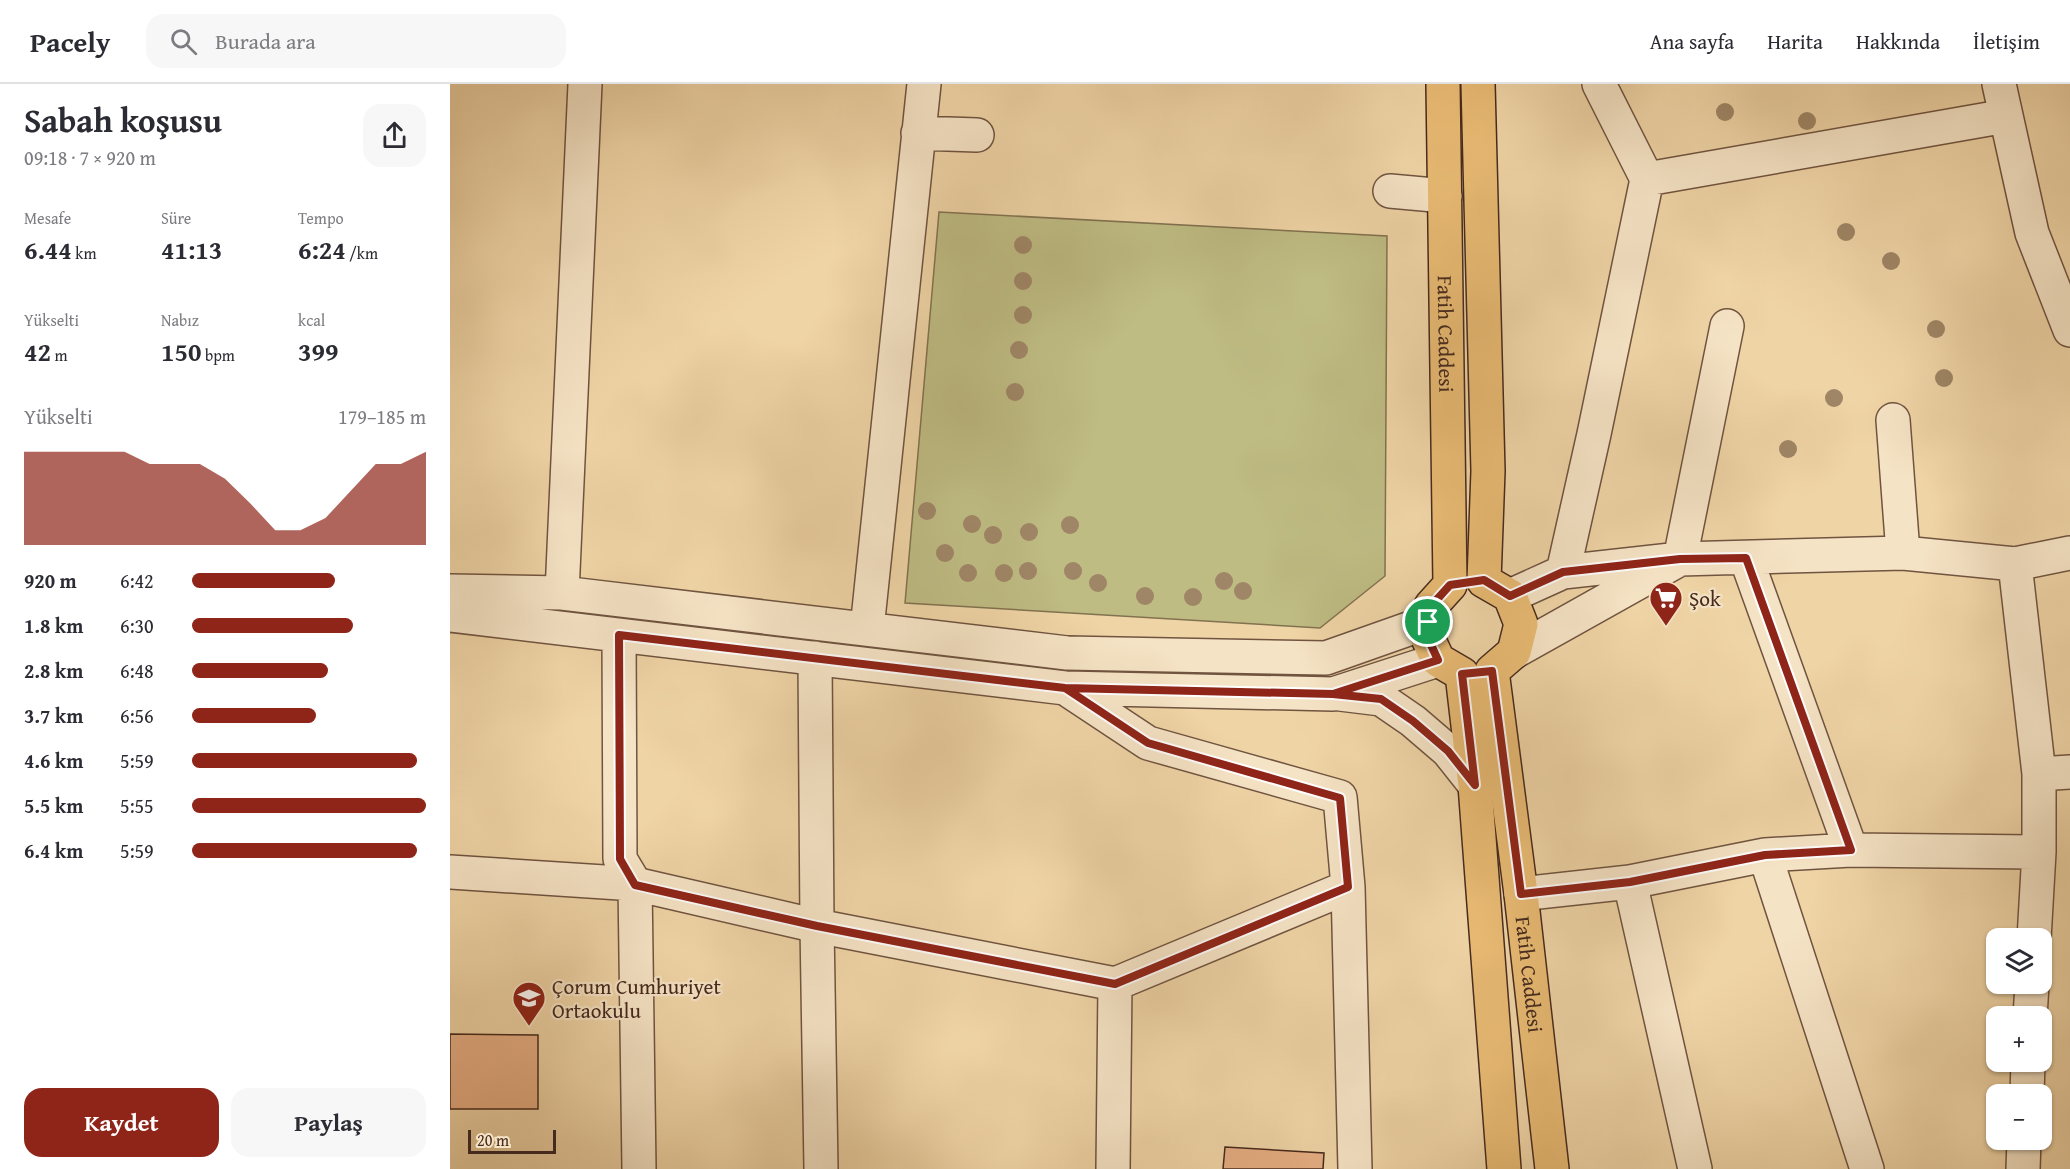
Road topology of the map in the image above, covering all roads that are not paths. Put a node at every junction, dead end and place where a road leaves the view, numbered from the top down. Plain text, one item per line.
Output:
1 (585, 84) edge
2 (924, 84) edge
3 (1443, 84) edge
4 (1478, 84) edge
5 (1599, 84) edge
6 (1999, 84) edge
7 (2006, 116) junction
8 (918, 133) junction
9 (977, 135) dead end
10 (1647, 179) junction
11 (1390, 191) dead end
12 (1444, 196) junction
13 (1726, 326) dead end
14 (2070, 329) edge
15 (1893, 420) dead end
16 (1903, 553) junction
17 (2070, 553) edge
18 (1746, 558) junction
19 (1680, 559) junction
20 (2015, 564) junction
21 (1563, 572) junction
22 (1450, 585) junction
23 (1497, 588) junction
24 (450, 591) edge
25 (562, 593) junction
26 (450, 615) edge
27 (1428, 622) junction
28 (867, 629) junction
29 (619, 635) junction
30 (815, 658) junction
31 (1476, 664) junction
32 (1065, 688) junction
33 (1333, 694) junction
34 (2054, 773) edge
35 (1475, 785) junction
36 (1851, 850) junction
37 (2039, 852) junction
38 (1765, 855) junction
39 (450, 872) edge
40 (1630, 882) junction
41 (635, 885) junction
42 (1348, 887) junction
43 (1521, 894) junction
44 (817, 926) junction
45 (2035, 928) edge
46 (1115, 984) junction
47 (2024, 1150) edge
48 (639, 1169) edge
49 (821, 1169) edge
50 (1113, 1169) edge
51 (1355, 1169) edge
52 (1504, 1169) edge
53 (1552, 1169) edge
54 (1695, 1169) edge
55 (1867, 1169) edge
56 (2023, 1169) edge

1 - 25 street
2 - 8 street
3 - 12 main road, Fatih Caddesi
4 - 23 main road, Fatih Caddesi
5 - 10 street
6 - 7 street
7 - 10 street
7 - 14 street
8 - 9 street
8 - 28 street
10 - 21 street
11 - 12 street
12 - 22 main road, Fatih Caddesi
13 - 19 street
15 - 16 street
16 - 18 street
16 - 20 street
17 - 20 street
18 - 19 street
18 - 36 street
19 - 21 street
19 - 31 street
20 - 34 street
21 - 23 street
22 - 23 main road
22 - 27 main road
23 - 31 main road, Fatih Caddesi
24 - 25 street
25 - 28 street
26 - 29 street
27 - 28 street
27 - 31 main road, Fatih Caddesi
29 - 30 street
29 - 41 street
30 - 32 street
30 - 44 street
31 - 33 street
31 - 35 main road, Fatih Caddesi
31 - 43 main road, Fatih Caddesi
32 - 33 street
32 - 42 street
33 - 35 street
34 - 37 street
35 - 52 main road, Fatih Caddesi
36 - 37 street
36 - 38 street
37 - 45 street
38 - 40 street
38 - 55 street
39 - 41 street
40 - 43 street
40 - 54 street
41 - 44 street
41 - 48 street
42 - 46 street
42 - 51 street
43 - 53 main road, Fatih Caddesi
44 - 46 street
44 - 49 street
46 - 50 street
47 - 56 street

